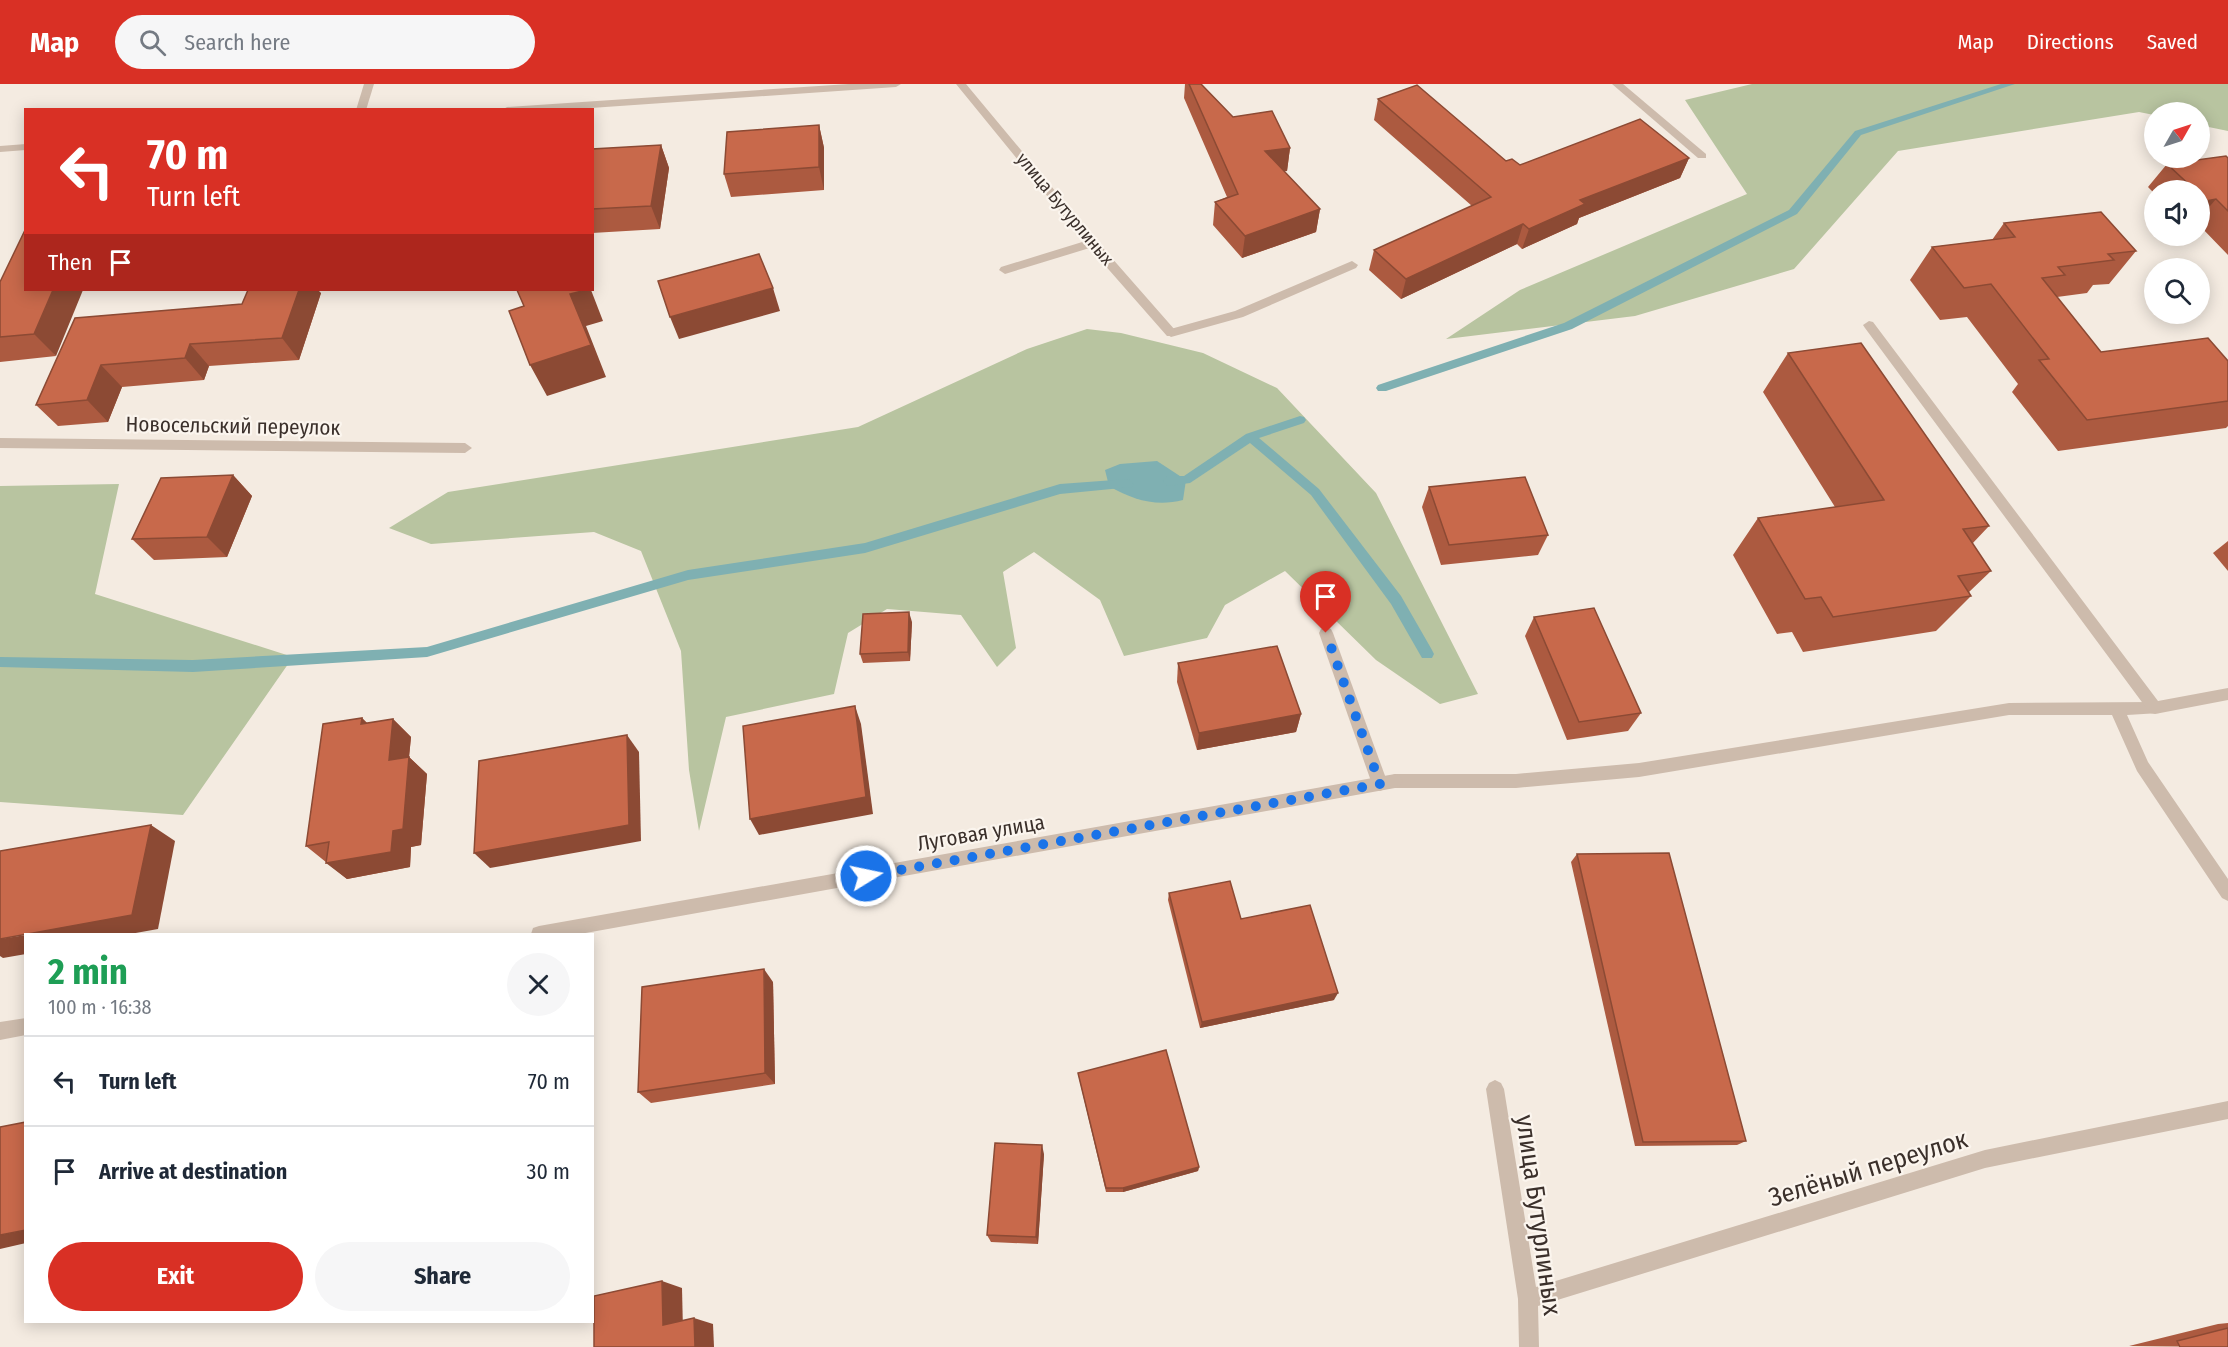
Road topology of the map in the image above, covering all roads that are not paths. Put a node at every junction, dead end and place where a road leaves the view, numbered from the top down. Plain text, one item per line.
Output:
1 (369, 84) edge
2 (896, 84) edge
3 (961, 84) edge
4 (1617, 84) edge
5 (362, 108) edge
6 (537, 108) edge
7 (24, 147) edge
8 (0, 149) edge
9 (1702, 156) dead end
10 (1092, 243) junction
11 (1352, 265) dead end
12 (1005, 270) dead end
13 (1869, 325) dead end
14 (0, 443) edge
15 (465, 448) dead end
16 (1326, 633) dead end
17 (2228, 694) edge
18 (2156, 708) junction
19 (2117, 710) junction
20 (1388, 783) junction
21 (2228, 893) edge
22 (545, 933) edge
23 (24, 1026) edge
24 (0, 1031) edge
25 (1495, 1089) dead end
26 (2228, 1110) edge
27 (1528, 1299) junction
28 (1529, 1347) edge

1 - 5 street
2 - 6 street
3 - 10 street, улица Бутурлиных
4 - 9 street
7 - 8 street
10 - 11 street, улица Бутурлиных
10 - 12 street
13 - 18 street
14 - 15 street, Новосельский переулок
16 - 20 street
17 - 18 street, Луговая улица
18 - 19 street, Луговая улица
19 - 20 street, Луговая улица
19 - 21 street
20 - 22 street, Луговая улица
23 - 24 street
25 - 27 street, улица Бутурлиных
26 - 27 street, Зелёный переулок
27 - 28 street, улица Бутурлиных

